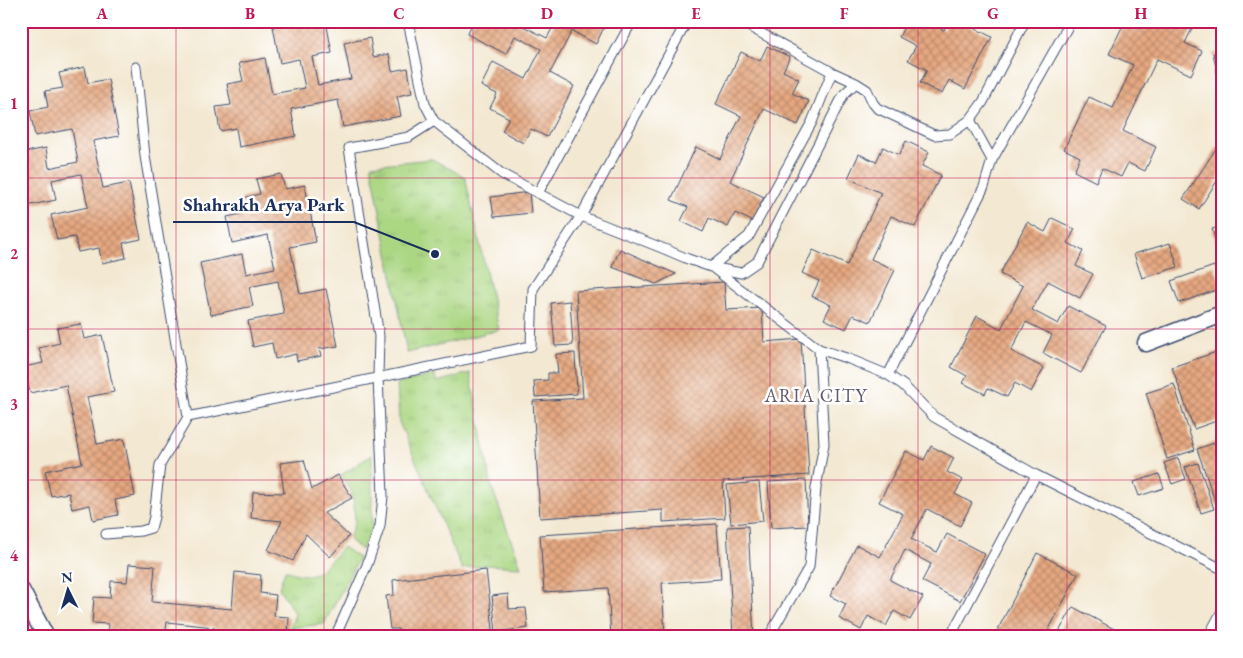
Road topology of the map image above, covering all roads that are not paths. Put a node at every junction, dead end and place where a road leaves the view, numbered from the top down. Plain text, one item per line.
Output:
1 (408, 21) edge
2 (632, 21) edge
3 (687, 21) edge
4 (739, 21) edge
5 (1025, 21) edge
6 (1070, 21) edge
7 (136, 67) dead end
8 (832, 72) junction
9 (856, 83) junction
10 (970, 120) junction
11 (434, 121) junction
12 (992, 160) junction
13 (538, 194) junction
14 (581, 216) junction
15 (711, 267) junction
16 (1222, 314) edge
17 (1146, 343) dead end
18 (819, 349) junction
19 (888, 375) junction
20 (378, 377) junction
21 (188, 417) junction
22 (1036, 475) junction
23 (106, 534) dead end
24 (1222, 569) edge
25 (24, 600) edge
26 (1222, 611) edge
27 (769, 634) edge
28 (46, 637) edge
29 (335, 637) edge
30 (783, 637) edge
31 (950, 637) edge
32 (1208, 637) edge

1 - 11 lane
2 - 13 lane
3 - 14 lane
4 - 8 lane
5 - 10 lane
6 - 12 lane
7 - 21 lane
8 - 9 lane
8 - 15 lane
9 - 10 lane
9 - 15 lane
10 - 12 lane
11 - 13 lane
11 - 20 lane
12 - 19 lane
13 - 14 lane
14 - 15 lane
14 - 20 lane
15 - 18 lane
16 - 17 street
18 - 19 lane
18 - 27 lane
19 - 22 lane
20 - 21 lane
20 - 29 lane
21 - 23 lane
22 - 24 lane
22 - 31 lane
25 - 28 street
26 - 32 lane
27 - 30 lane

